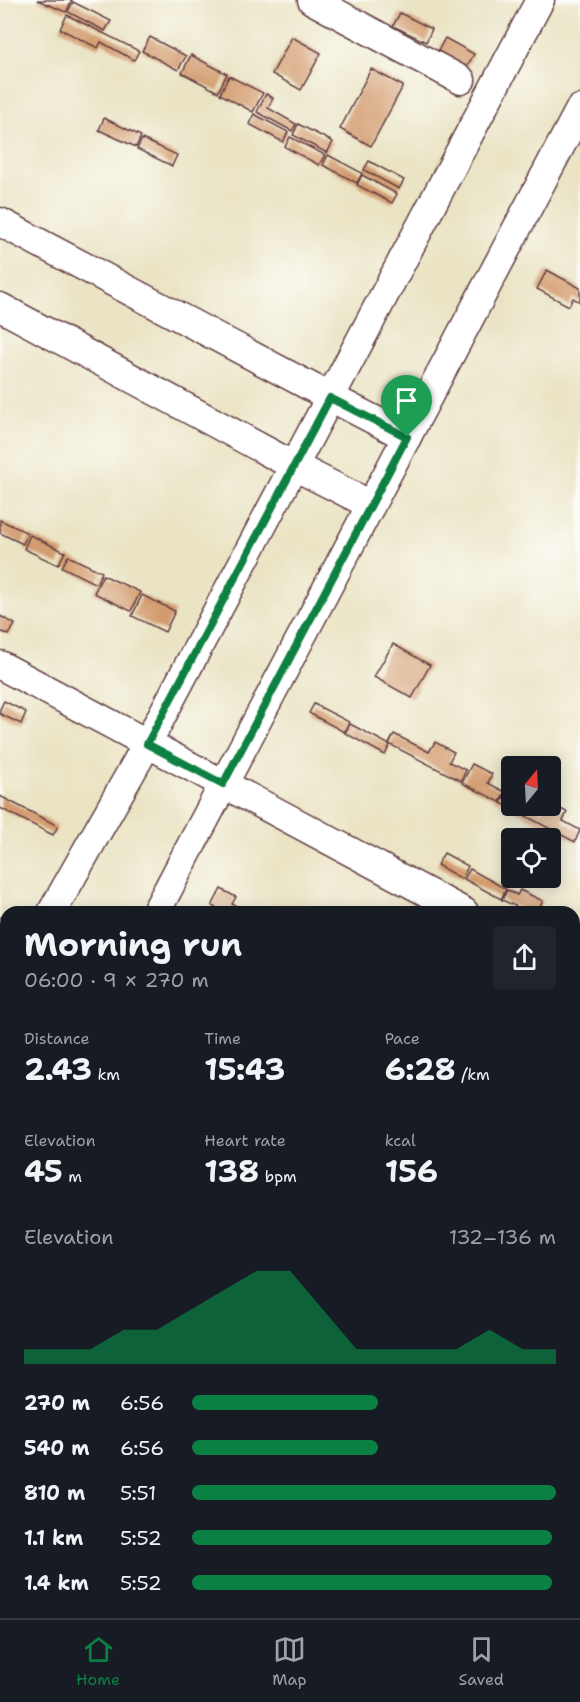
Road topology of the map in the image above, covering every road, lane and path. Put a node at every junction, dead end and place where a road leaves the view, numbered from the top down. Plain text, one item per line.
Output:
1 (312, 0) edge
2 (540, 0) edge
3 (461, 80) dead end
4 (580, 109) edge
5 (0, 222) edge
6 (0, 307) edge
7 (330, 398) junction
8 (407, 437) junction
9 (294, 466) junction
10 (371, 505) junction
11 (0, 665) edge
12 (147, 744) junction
13 (223, 784) junction
14 (55, 906) edge
15 (159, 906) edge
16 (453, 906) edge

1 - 3 street
2 - 7 street
4 - 8 street
5 - 7 street
6 - 9 street
7 - 8 street
7 - 9 street
8 - 10 street
9 - 10 street
9 - 12 street
10 - 13 street
11 - 12 street
12 - 13 street
12 - 14 street
13 - 15 street
13 - 16 street

